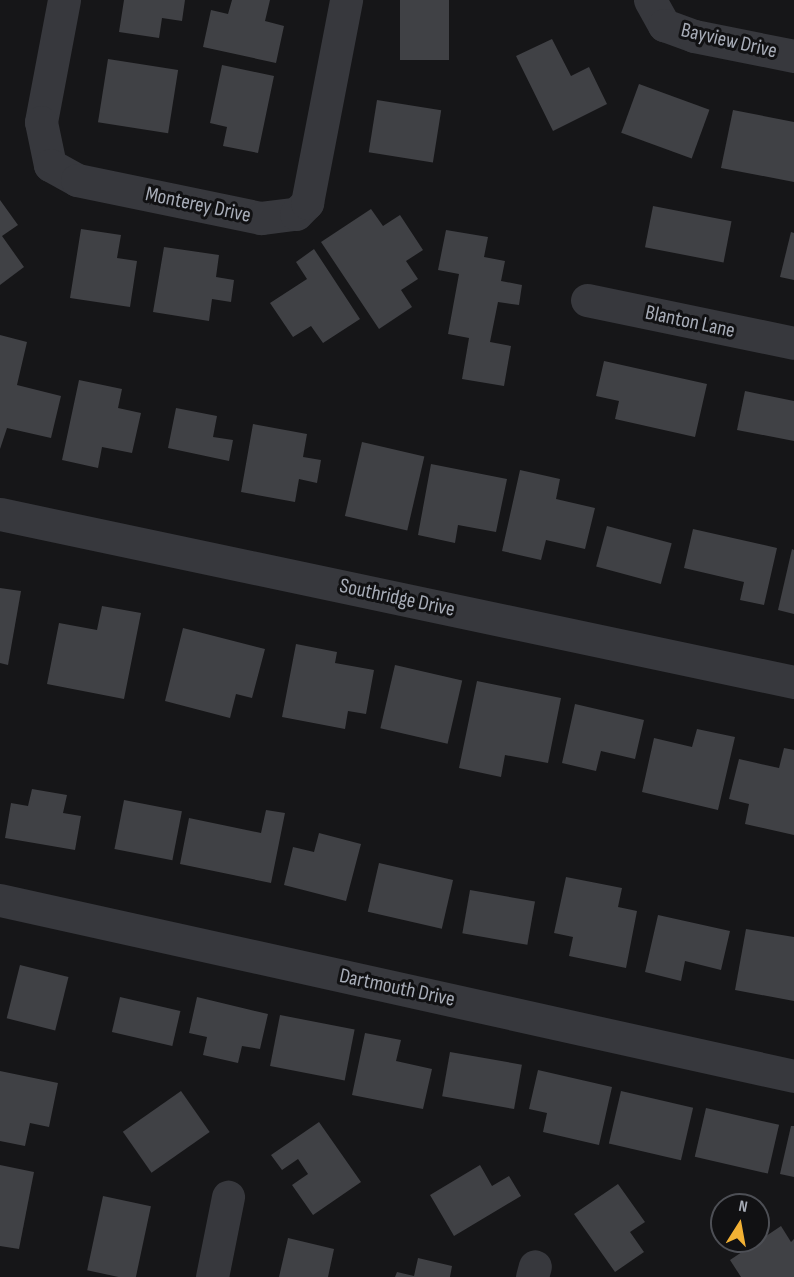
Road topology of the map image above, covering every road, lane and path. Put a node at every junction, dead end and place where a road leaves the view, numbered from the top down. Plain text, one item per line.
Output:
1 (64, 0) edge
2 (346, 0) edge
3 (657, 12) edge
4 (794, 56) edge
5 (587, 300) dead end
6 (794, 343) edge
7 (0, 514) edge
8 (794, 682) edge
9 (0, 900) edge
10 (794, 1076) edge
11 (228, 1197) dead end
12 (212, 1277) edge

1 - 2 street, Monterey Drive
3 - 4 street, Bayview Drive
5 - 6 street, Blanton Lane
7 - 8 street, Southridge Drive
9 - 10 street, Dartmouth Drive
11 - 12 street

